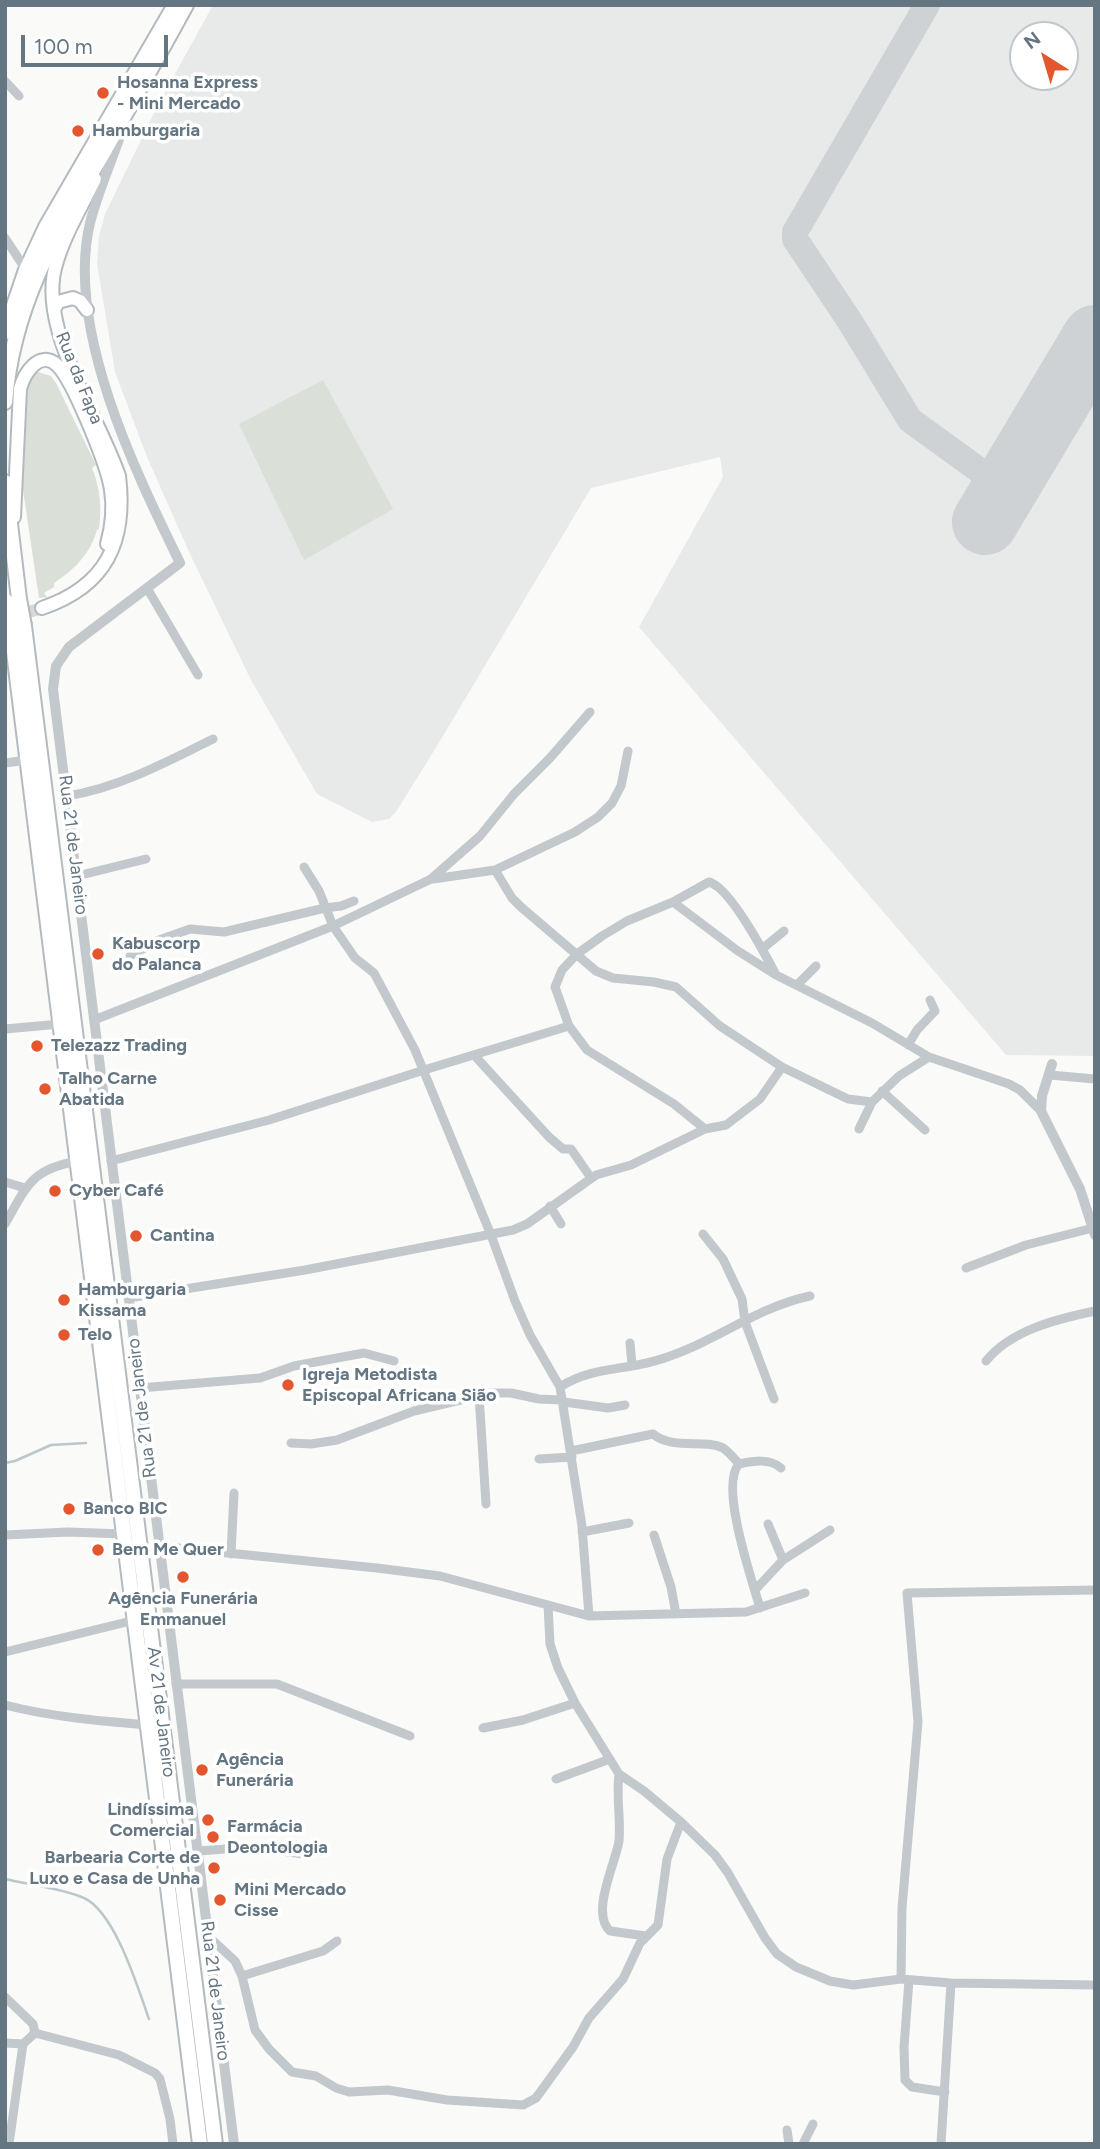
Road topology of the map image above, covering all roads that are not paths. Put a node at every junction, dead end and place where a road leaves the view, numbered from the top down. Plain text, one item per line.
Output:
1 (175, 5) edge
2 (187, 5) edge
3 (5, 81) edge
4 (19, 96) dead end
5 (129, 108) junction
6 (121, 121) junction
7 (5, 237) edge
8 (26, 270) junction
9 (54, 310) junction
10 (87, 310) junction
11 (5, 332) edge
12 (5, 402) edge
13 (5, 482) edge
14 (13, 542) junction
15 (147, 587) junction
16 (10, 597) edge
17 (18, 627) junction
18 (5, 663) edge
19 (198, 675) dead end
20 (18, 681) junction
21 (590, 712) dead end
22 (213, 739) dead end
23 (628, 751) dead end
24 (27, 760) junction
25 (5, 763) edge
26 (67, 796) junction
27 (146, 859) dead end
28 (304, 867) dead end
29 (495, 870) junction
30 (77, 876) junction
31 (431, 879) junction
32 (354, 901) dead end
33 (673, 902) junction
34 (325, 908) junction
35 (333, 926) junction
36 (785, 931) dead end
37 (762, 949) junction
38 (577, 954) junction
39 (130, 956) dead end
40 (816, 966) dead end
41 (776, 975) junction
42 (797, 985) junction
43 (930, 1000) dead end
44 (94, 1020) junction
45 (60, 1024) junction
46 (569, 1026) junction
47 (5, 1029) edge
48 (908, 1045) junction
49 (474, 1055) junction
50 (929, 1057) junction
51 (782, 1067) junction
52 (1051, 1069) joint
53 (424, 1070) junction
54 (1095, 1079) edge
55 (882, 1091) junction
56 (873, 1102) junction
57 (1041, 1111) junction
58 (705, 1129) junction
59 (859, 1129) dead end
60 (925, 1130) dead end
61 (78, 1161) junction
62 (111, 1161) junction
63 (591, 1178) junction
64 (5, 1182) edge
65 (25, 1188) junction
66 (550, 1206) junction
67 (5, 1224) edge
68 (561, 1224) dead end
69 (1093, 1225) edge
70 (703, 1234) dead end
71 (491, 1235) junction
72 (966, 1268) dead end
73 (810, 1296) dead end
74 (128, 1298) junction
75 (1095, 1311) edge
76 (746, 1322) junction
77 (630, 1343) dead end
78 (394, 1361) dead end
79 (986, 1361) dead end
80 (632, 1365) junction
81 (560, 1387) junction
82 (140, 1388) junction
83 (479, 1395) junction
84 (774, 1399) dead end
85 (564, 1401) junction
86 (625, 1405) dead end
87 (291, 1443) dead end
88 (127, 1447) joint
89 (572, 1454) junction
90 (539, 1460) dead end
91 (739, 1464) junction
92 (781, 1468) dead end
93 (234, 1493) dead end
94 (486, 1504) dead end
95 (629, 1523) dead end
96 (768, 1524) dead end
97 (830, 1530) dead end
98 (582, 1532) junction
99 (124, 1534) junction
100 (5, 1535) edge
101 (654, 1535) dead end
102 (158, 1546) junction
103 (231, 1553) junction
104 (783, 1560) junction
105 (755, 1590) junction
106 (1095, 1590) edge
107 (805, 1593) dead end
108 (548, 1605) junction
109 (760, 1608) junction
110 (676, 1614) junction
111 (589, 1615) junction
112 (135, 1620) junction
113 (5, 1652) edge
114 (176, 1684) junction
115 (575, 1703) junction
116 (5, 1705) edge
117 (148, 1725) junction
118 (483, 1728) dead end
119 (410, 1736) dead end
120 (610, 1759) junction
121 (620, 1774) junction
122 (556, 1779) dead end
123 (681, 1822) junction
124 (198, 1851) junction
125 (303, 1854) dead end
126 (208, 1936) junction
127 (646, 1937) junction
128 (337, 1941) dead end
129 (242, 1976) junction
130 (905, 1979) junction
131 (951, 1983) junction
132 (1095, 1986) edge
133 (5, 1997) edge
134 (35, 2033) junction
135 (5, 2043) edge
136 (23, 2044) junction
137 (945, 2092) junction
138 (813, 2124) dead end
139 (787, 2130) dead end
140 (9, 2144) edge
141 (173, 2144) edge
142 (200, 2144) edge
143 (215, 2144) edge
144 (234, 2144) edge
145 (789, 2144) edge
146 (803, 2144) edge
147 (940, 2144) edge

1 - 8 main road
2 - 5 main road
3 - 4 street
5 - 6 main road
5 - 10 street
6 - 9 main road, Rua da Fapa
6 - 12 main road
7 - 8 street
8 - 11 main road
9 - 10 main road
9 - 14 main road, Rua da Fapa
10 - 15 street, Rua 21 de Janeiro
13 - 14 main road, Rua 21 de Janeiro
14 - 16 main road, Rua 21 de Janeiro
15 - 19 street
15 - 26 street, Rua 21 de Janeiro
16 - 17 main road, Rua 21 de Janeiro, bridge
17 - 20 main road, Rua 21 de Janeiro
17 - 88 main road, Rua 21 de Janeiro
18 - 20 main road
20 - 24 main road, Rua 21 de Janeiro
21 - 31 street
22 - 26 street
23 - 29 street
24 - 25 street
24 - 45 main road, Rua 21 de Janeiro
26 - 30 street, Rua 21 de Janeiro
27 - 30 street
28 - 34 street
29 - 31 street
29 - 38 street
30 - 44 street, Rua 21 de Janeiro
31 - 35 street
32 - 34 street
33 - 37 street
33 - 38 street
33 - 41 street
34 - 35 street
34 - 39 street
35 - 44 street
35 - 53 street
36 - 37 street
37 - 41 street
38 - 46 street
38 - 51 street
40 - 42 street
41 - 42 street
42 - 48 street
43 - 48 street
44 - 62 street, Rua 21 de Janeiro
45 - 47 street
45 - 61 main road, Rua 21 de Janeiro
46 - 49 street
46 - 58 street
48 - 50 street
49 - 53 street
49 - 63 street
50 - 55 street
50 - 57 street
51 - 56 street
51 - 58 street
52 - 54 street
52 - 57 street
53 - 62 street
53 - 71 street
55 - 56 street
55 - 60 street
56 - 59 street
57 - 69 street
58 - 63 street
61 - 65 street
61 - 99 main road, Rua 21 de Janeiro
62 - 74 street, Rua 21 de Janeiro
63 - 66 street
64 - 65 street
65 - 67 street
66 - 68 street
66 - 71 street
69 - 72 street
70 - 76 street
71 - 74 street
71 - 81 street
73 - 76 street
74 - 82 street, Rua 21 de Janeiro
75 - 79 street
76 - 80 street
76 - 84 street
77 - 80 street
78 - 82 street
80 - 81 street
81 - 85 street
82 - 102 street, Rua 21 de Janeiro
83 - 85 street
83 - 87 street
83 - 94 street
85 - 86 street
85 - 89 street
88 - 143 main road, Av 21 de Janeiro
89 - 90 street
89 - 91 street
89 - 98 street
91 - 92 street
91 - 105 street
93 - 103 street
95 - 98 street
96 - 104 street
97 - 104 street
98 - 111 street
99 - 100 street
99 - 112 main road, Rua 21 de Janeiro
101 - 110 street
102 - 103 street
102 - 114 street, Rua 21 de Janeiro
103 - 108 street
104 - 105 street
105 - 109 street
106 - 130 street
107 - 109 street
108 - 111 street
108 - 115 street
109 - 110 street
110 - 111 street
112 - 113 street
112 - 117 main road, Rua 21 de Janeiro
114 - 119 street
114 - 124 street, Rua 21 de Janeiro
115 - 118 street
115 - 120 street
116 - 117 street
117 - 142 main road, Rua 21 de Janeiro
120 - 121 street
120 - 122 street
121 - 123 street
121 - 127 street
123 - 127 street
123 - 130 street
124 - 125 street
124 - 126 street, Rua 21 de Janeiro
126 - 129 street
126 - 144 street, Rua 21 de Janeiro
127 - 129 street
128 - 129 street
130 - 131 street
130 - 137 street
131 - 132 street
131 - 137 street
133 - 134 street
134 - 136 street
134 - 141 street
135 - 136 street
136 - 140 street
137 - 147 street
138 - 146 street
139 - 145 street

